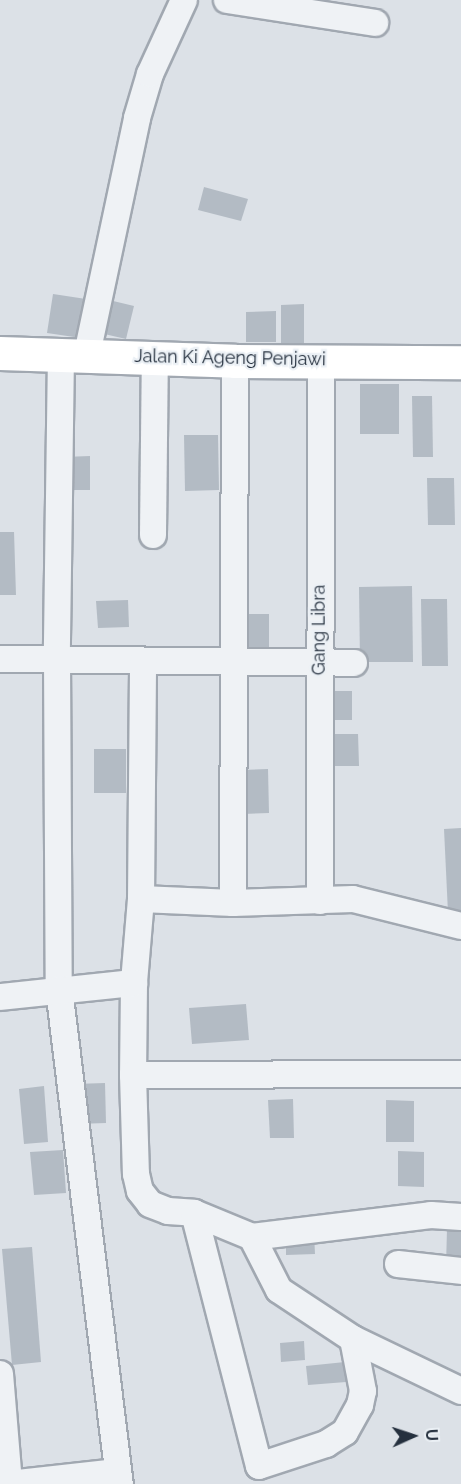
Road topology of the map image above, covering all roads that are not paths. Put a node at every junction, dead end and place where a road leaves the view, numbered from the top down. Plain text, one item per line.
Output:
1 (184, 0) edge
2 (227, 0) edge
3 (301, 7) edge
4 (375, 23) dead end
5 (0, 353) edge
6 (74, 354) junction
7 (155, 358) junction
8 (321, 360) junction
9 (235, 361) junction
10 (461, 362) edge
11 (153, 535) dead end
12 (57, 658) junction
13 (0, 659) edge
14 (143, 661) junction
15 (319, 663) junction
16 (354, 663) dead end
17 (232, 664) junction
18 (141, 900) junction
19 (320, 901) junction
20 (233, 903) junction
21 (461, 926) edge
22 (134, 983) junction
23 (59, 989) junction
24 (0, 998) edge
25 (461, 1074) edge
26 (133, 1075) junction
27 (194, 1213) junction
28 (461, 1216) edge
29 (252, 1237) junction
30 (398, 1264) dead end
31 (461, 1271) edge
32 (353, 1339) junction
33 (0, 1374) edge
34 (461, 1391) edge
35 (271, 1475) edge
36 (119, 1478) edge

1 - 6 street
2 - 3 street
3 - 4 street
5 - 6 main road, Jalan Ki Ageng Penjawi
6 - 7 main road, Jalan Ki Ageng Penjawi
6 - 12 street
7 - 9 main road, Jalan Ki Ageng Penjawi
7 - 11 street
8 - 9 main road, Jalan Ki Ageng Penjawi
8 - 10 main road, Jalan Ki Ageng Penjawi
8 - 15 street, Gang Libra
9 - 17 street
12 - 13 street
12 - 14 street
12 - 23 street
14 - 17 street
14 - 18 street
15 - 16 street
15 - 17 street
15 - 19 street, Gang Libra
17 - 20 street
18 - 20 street
18 - 22 street
19 - 20 street
19 - 21 street
22 - 23 street
22 - 26 street
23 - 24 street
23 - 36 street
25 - 26 street
26 - 27 street
27 - 29 street
27 - 35 street
28 - 29 street
29 - 32 street
30 - 31 street
32 - 34 street
32 - 35 street
33 - 36 street

